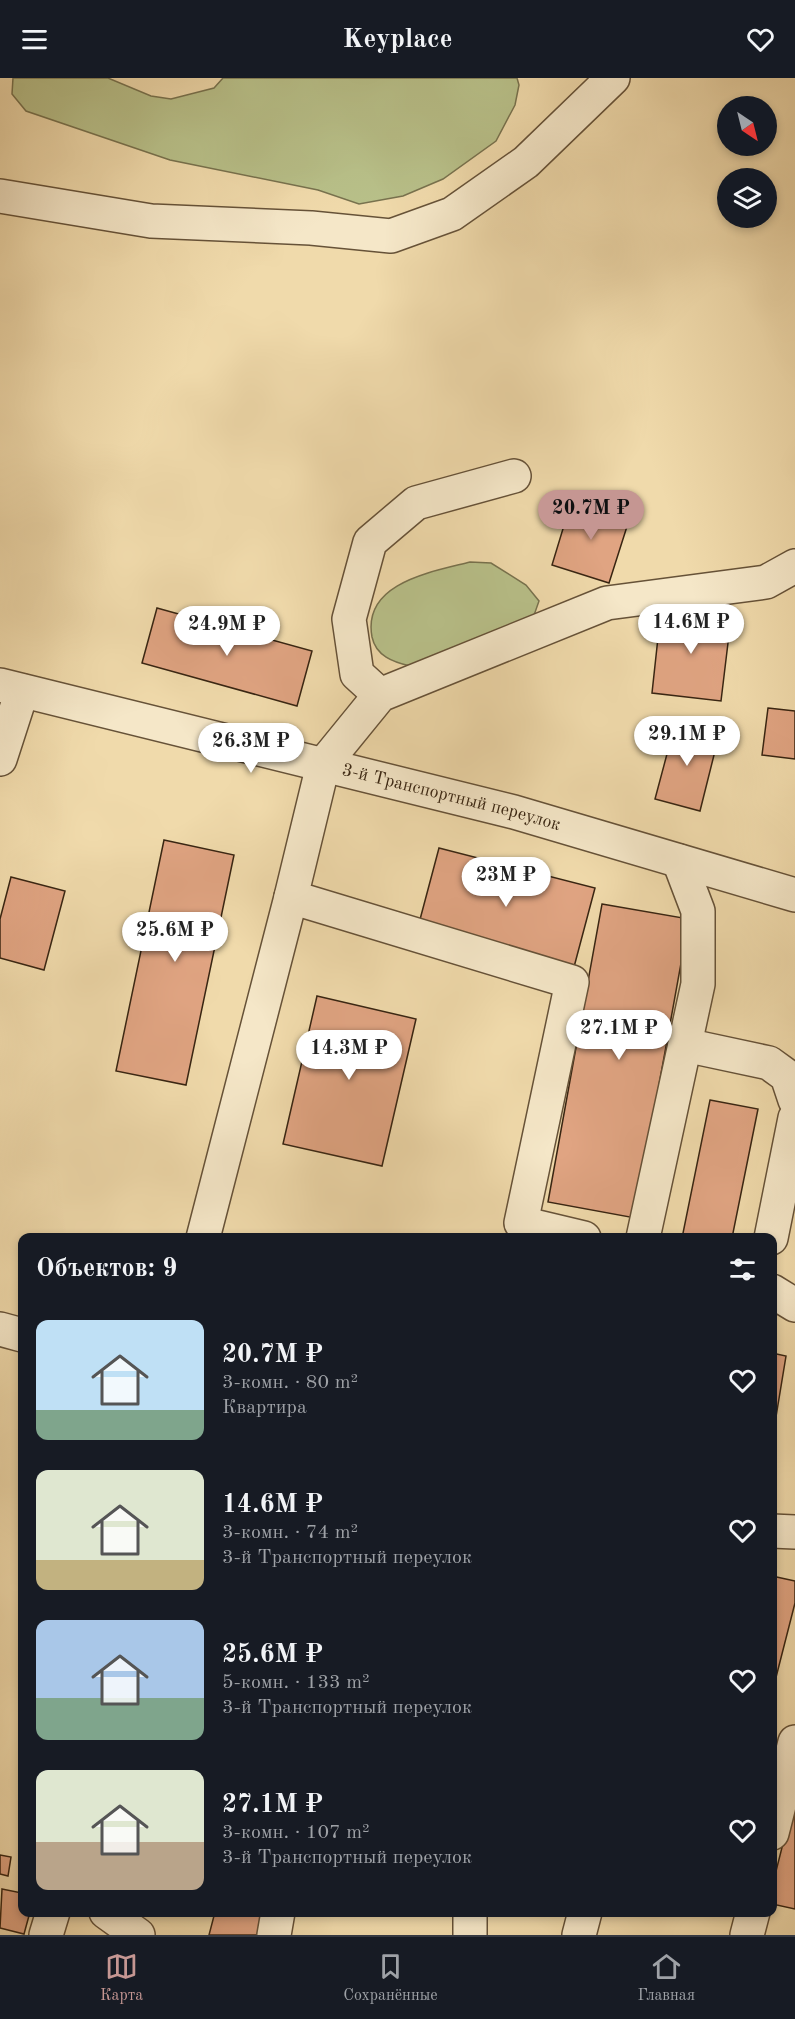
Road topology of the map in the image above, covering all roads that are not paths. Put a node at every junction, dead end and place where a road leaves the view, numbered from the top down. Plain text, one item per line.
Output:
1 (613, 78) edge
2 (0, 196) edge
3 (514, 476) dead end
4 (795, 566) edge
5 (11, 688) edge
6 (380, 695) junction
7 (0, 759) edge
8 (323, 765) junction
9 (679, 861) junction
10 (795, 895) edge
11 (291, 897) junction
12 (685, 1045) junction
13 (795, 1100) edge
14 (795, 1118) edge
15 (205, 1233) edge
16 (563, 1233) edge
17 (645, 1233) edge
18 (772, 1233) edge
19 (777, 1294) edge
20 (795, 1305) edge
21 (0, 1329) edge
22 (18, 1334) edge
23 (795, 1742) edge
24 (777, 1813) edge
25 (51, 1917) edge
26 (113, 1917) edge
27 (277, 1917) edge
28 (470, 1917) edge
29 (584, 1917) edge
30 (752, 1917) edge
31 (46, 1935) edge
32 (138, 1935) edge
33 (274, 1935) edge
34 (470, 1935) edge
35 (579, 1935) edge
36 (747, 1935) edge

1 - 2 street
3 - 6 street
4 - 6 street
5 - 7 street
5 - 8 street, 3-й Транспортный переулок
6 - 8 street
8 - 9 street, 3-й Транспортный переулок
8 - 11 street
9 - 10 street, 3-й Транспортный переулок
9 - 12 street
11 - 15 street
11 - 16 street
12 - 13 street
12 - 17 street
14 - 18 street
19 - 20 street
21 - 22 street
23 - 24 street
25 - 31 street
26 - 32 street
27 - 33 street
28 - 34 street
29 - 35 street
30 - 36 street

